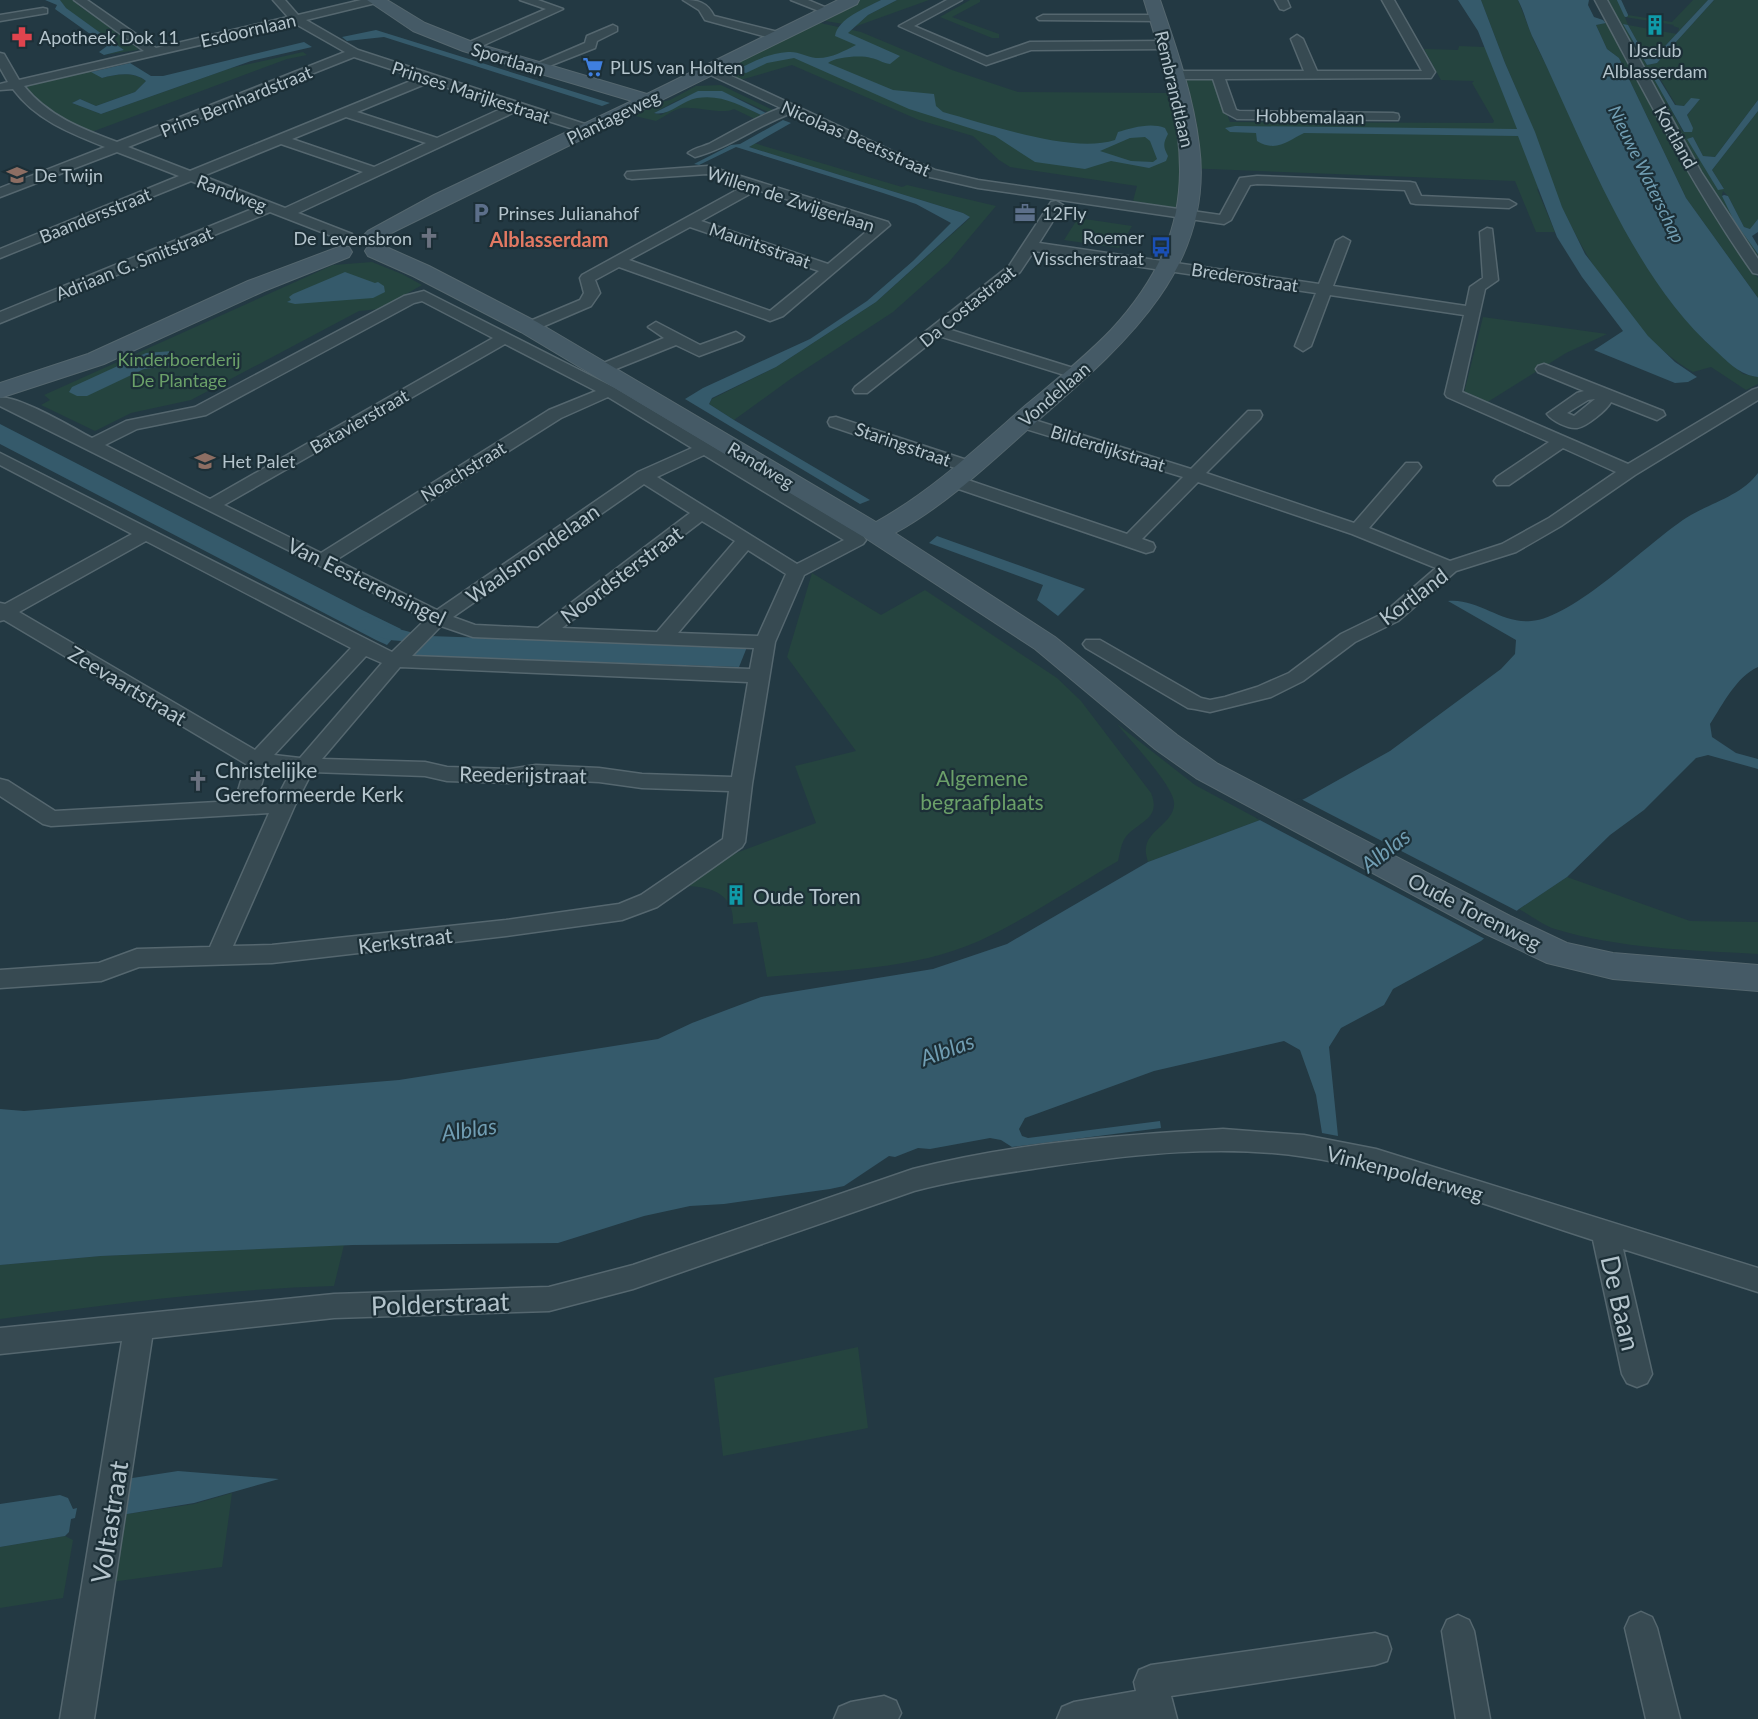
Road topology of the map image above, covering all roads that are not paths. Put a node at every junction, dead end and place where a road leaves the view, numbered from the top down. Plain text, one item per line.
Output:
1 (100, 0) edge
2 (279, 0) edge
3 (376, 0) edge
4 (526, 0) edge
5 (689, 0) edge
6 (797, 0) edge
7 (851, 0) edge
8 (956, 0) edge
9 (1388, 0) edge
10 (1601, 0) edge
11 (81, 2) edge
12 (1155, 9) edge
13 (43, 11) dead end
14 (828, 11) junction
15 (0, 18) edge
16 (1043, 18) dead end
17 (296, 19) junction
18 (613, 29) dead end
19 (778, 36) junction
20 (1297, 39) dead end
21 (1166, 45) junction
22 (469, 47) junction
23 (152, 51) junction
24 (354, 53) junction
25 (0, 57) edge
26 (535, 67) junction
27 (710, 70) junction
28 (1174, 75) junction
29 (1218, 75) junction
30 (1312, 75) junction
31 (429, 78) junction
32 (14, 85) junction
33 (0, 88) edge
34 (648, 100) junction
35 (517, 106) junction
36 (792, 109) junction
37 (347, 112) junction
38 (1393, 117) dead end
39 (589, 130) junction
40 (283, 140) junction
41 (439, 143) junction
42 (117, 148) junction
43 (695, 153) dead end
44 (376, 172) junction
45 (632, 175) dead end
46 (190, 176) junction
47 (978, 184) junction
48 (755, 185) junction
49 (0, 193) edge
50 (1509, 204) dead end
51 (1056, 205) junction
52 (268, 207) junction
53 (1146, 209) junction
54 (286, 213) junction
55 (1186, 214) junction
56 (690, 222) junction
57 (1487, 232) dead end
58 (1343, 240) dead end
59 (375, 243) junction
60 (344, 244) junction
61 (1032, 246) junction
62 (0, 254) edge
63 (617, 261) junction
64 (1167, 265) junction
65 (830, 269) junction
66 (1758, 270) edge
67 (1323, 289) junction
68 (1470, 311) junction
69 (0, 318) edge
70 (529, 327) junction
71 (656, 327) dead end
72 (938, 331) junction
73 (735, 336) dead end
74 (506, 337) junction
75 (678, 338) junction
76 (1304, 346) dead end
77 (1544, 369) dead end
78 (1077, 374) junction
79 (604, 380) junction
80 (861, 390) dead end
81 (1603, 393) junction
82 (1758, 393) edge
83 (1, 399) edge
84 (1254, 415) dead end
85 (1657, 415) dead end
86 (836, 422) dead end
87 (1022, 422) junction
88 (1543, 434) junction
89 (1561, 441) junction
90 (92, 445) junction
91 (706, 448) junction
92 (0, 458) edge
93 (1412, 467) dead end
94 (1629, 471) junction
95 (961, 474) junction
96 (1194, 475) junction
97 (644, 476) junction
98 (1503, 482) dead end
99 (212, 505) junction
100 (701, 513) junction
101 (1358, 530) junction
102 (145, 534) junction
103 (867, 536) junction
104 (746, 540) junction
105 (1140, 542) joint
106 (322, 560) junction
107 (1449, 567) junction
108 (796, 572) junction
109 (2, 612) edge
110 (438, 618) junction
111 (541, 635) junction
112 (662, 639) junction
113 (765, 642) junction
114 (1093, 644) dead end
115 (363, 647) junction
116 (395, 662) junction
117 (760, 676) junction
118 (1127, 711) joint
119 (257, 761) junction
120 (305, 765) junction
121 (741, 784) junction
122 (0, 786) edge
123 (284, 805) junction
124 (244, 808) junction
125 (217, 957) junction
126 (1758, 978) edge
127 (0, 979) edge
128 (865, 1196) joint
129 (1609, 1246) junction
130 (1758, 1280) edge
131 (139, 1326) junction
132 (0, 1341) edge
133 (1637, 1374) dead end
134 (1641, 1628) dead end
135 (1458, 1630) dead end
136 (1375, 1648) dead end
137 (1158, 1712) edge
138 (884, 1713) dead end
139 (77, 1719) edge
140 (851, 1719) edge
141 (1074, 1719) edge
142 (1473, 1719) edge
143 (1663, 1719) edge

1 - 11 street
2 - 17 street, Prinses Marijkestraat
3 - 17 street, Esdoornlaan
3 - 22 street, Sportlaan
4 - 22 street
5 - 19 street
6 - 14 street
7 - 14 street, Plantageweg
8 - 21 street
9 - 30 street
10 - 66 street, Kortland
11 - 23 street
12 - 16 street
12 - 21 street, Rembrandtlaan
13 - 15 street
14 - 19 street, Plantageweg
17 - 23 street, Esdoornlaan
17 - 24 street, Prinses Marijkestraat
18 - 26 street
19 - 27 street, Plantageweg
20 - 30 street
21 - 28 street, Rembrandtlaan
22 - 26 street, Sportlaan
23 - 32 street, Esdoornlaan
24 - 31 street, Prinses Marijkestraat
24 - 42 street, Prins Bernhardstraat
25 - 32 street, Randweg
26 - 34 street, Sportlaan
27 - 34 street, Plantageweg
27 - 36 street, Nicolaas Beetsstraat
28 - 29 street
28 - 55 street, Rembrandtlaan
29 - 30 street
29 - 38 street, Hobbemalaan
31 - 35 street, Prinses Marijkestraat
31 - 37 street, Baandersstraat
32 - 33 street, Esdoornlaan
32 - 42 street, Randweg
34 - 39 street, Plantageweg
35 - 39 street, Prinses Marijkestraat
35 - 41 street
36 - 43 street
36 - 47 street, Nicolaas Beetsstraat
37 - 40 street, Baandersstraat
37 - 41 street
39 - 59 street, Plantageweg
40 - 44 street
40 - 46 street, Baandersstraat
41 - 44 street
42 - 46 street, Randweg
42 - 49 street, Prins Bernhardstraat
44 - 54 street
45 - 48 street, Willem de Zwijgerlaan
46 - 52 street, Randweg
46 - 62 street, Baandersstraat
47 - 51 street
47 - 53 street, Nicolaas Beetsstraat
48 - 56 street
48 - 65 street, Willem de Zwijgerlaan
50 - 55 street
51 - 53 street
51 - 61 street, Da Costastraat
52 - 54 street, Randweg
52 - 69 street, Adriaan G. Smitstraat
53 - 55 street, Nicolaas Beetsstraat
54 - 60 street, Randweg
55 - 64 street, Vondellaan
56 - 63 street
56 - 65 street, Mauritsstraat
57 - 68 street
58 - 67 street, Brederostraat
59 - 60 street
59 - 70 street, Randweg
60 - 83 street
61 - 64 street, Brederostraat
61 - 72 street, Da Costastraat
63 - 65 street, Willem de Zwijgerlaan
63 - 70 street
64 - 67 street, Brederostraat
64 - 78 street, Vondellaan
67 - 68 street, Brederostraat
67 - 76 street, Brederostraat
68 - 88 street
70 - 79 street, Randweg
71 - 75 street
72 - 78 street
72 - 80 street, Da Costastraat
73 - 75 street
74 - 79 street, Randweg
74 - 90 street, Randweg
74 - 99 street, Batavierstraat
75 - 79 street, Noachstraat
77 - 81 street
78 - 87 street, Vondellaan
79 - 91 street, Randweg
79 - 103 street, Randweg
79 - 106 street, Noachstraat
81 - 85 street
81 - 88 street
82 - 94 street, Kortland
83 - 90 street, Van Eesterensingel
84 - 96 street, Bilderdijkstraat
86 - 95 street, Staringstraat
87 - 95 street, Vondellaan
87 - 96 street, Bilderdijkstraat
88 - 89 street
89 - 94 street
89 - 98 street
90 - 99 street, Van Eesterensingel
91 - 97 street, Waalsmondelaan
91 - 103 street, Randweg
92 - 102 street
93 - 101 street
94 - 107 street, Kortland
95 - 103 street, Vondellaan
95 - 105 street, Staringstraat
96 - 101 street, Bilderdijkstraat
96 - 105 street, Bilderdijkstraat
97 - 100 street
97 - 110 street, Waalsmondelaan
99 - 106 street, Van Eesterensingel
100 - 104 street
100 - 111 street, Noordsterstraat
101 - 107 street, Bilderdijkstraat
102 - 109 street
102 - 115 street
103 - 108 street
103 - 118 street, Randweg
104 - 108 street
104 - 112 street
106 - 110 street, Van Eesterensingel
107 - 114 street, Kortland
108 - 113 street, Kerkstraat
109 - 119 street, Zeevaartstraat
110 - 111 street, Van Eesterensingel
110 - 116 street, Waalsmondelaan
111 - 112 street, Van Eesterensingel
112 - 113 street, Van Eesterensingel
113 - 117 street, Kerkstraat
115 - 116 street
115 - 119 street
116 - 117 street
116 - 120 street, Waalsmondelaan
117 - 121 street, Kerkstraat
118 - 126 street, Oude Torenweg
119 - 120 street
119 - 124 street
120 - 121 street, Reederijstraat
120 - 123 street, Waalsmondelaan
121 - 125 street, Kerkstraat
122 - 124 street
123 - 124 street
123 - 125 street, Waalsmondelaan
125 - 127 street, Kerkstraat
128 - 129 street, Vinkenpolderweg
128 - 131 street, Polderstraat
129 - 130 street, Vinkenpolderweg
129 - 133 street, De Baan
131 - 132 street, Polderstraat
131 - 139 street, Voltastraat
134 - 143 street
135 - 142 street
136 - 137 street
137 - 141 street
138 - 140 street

